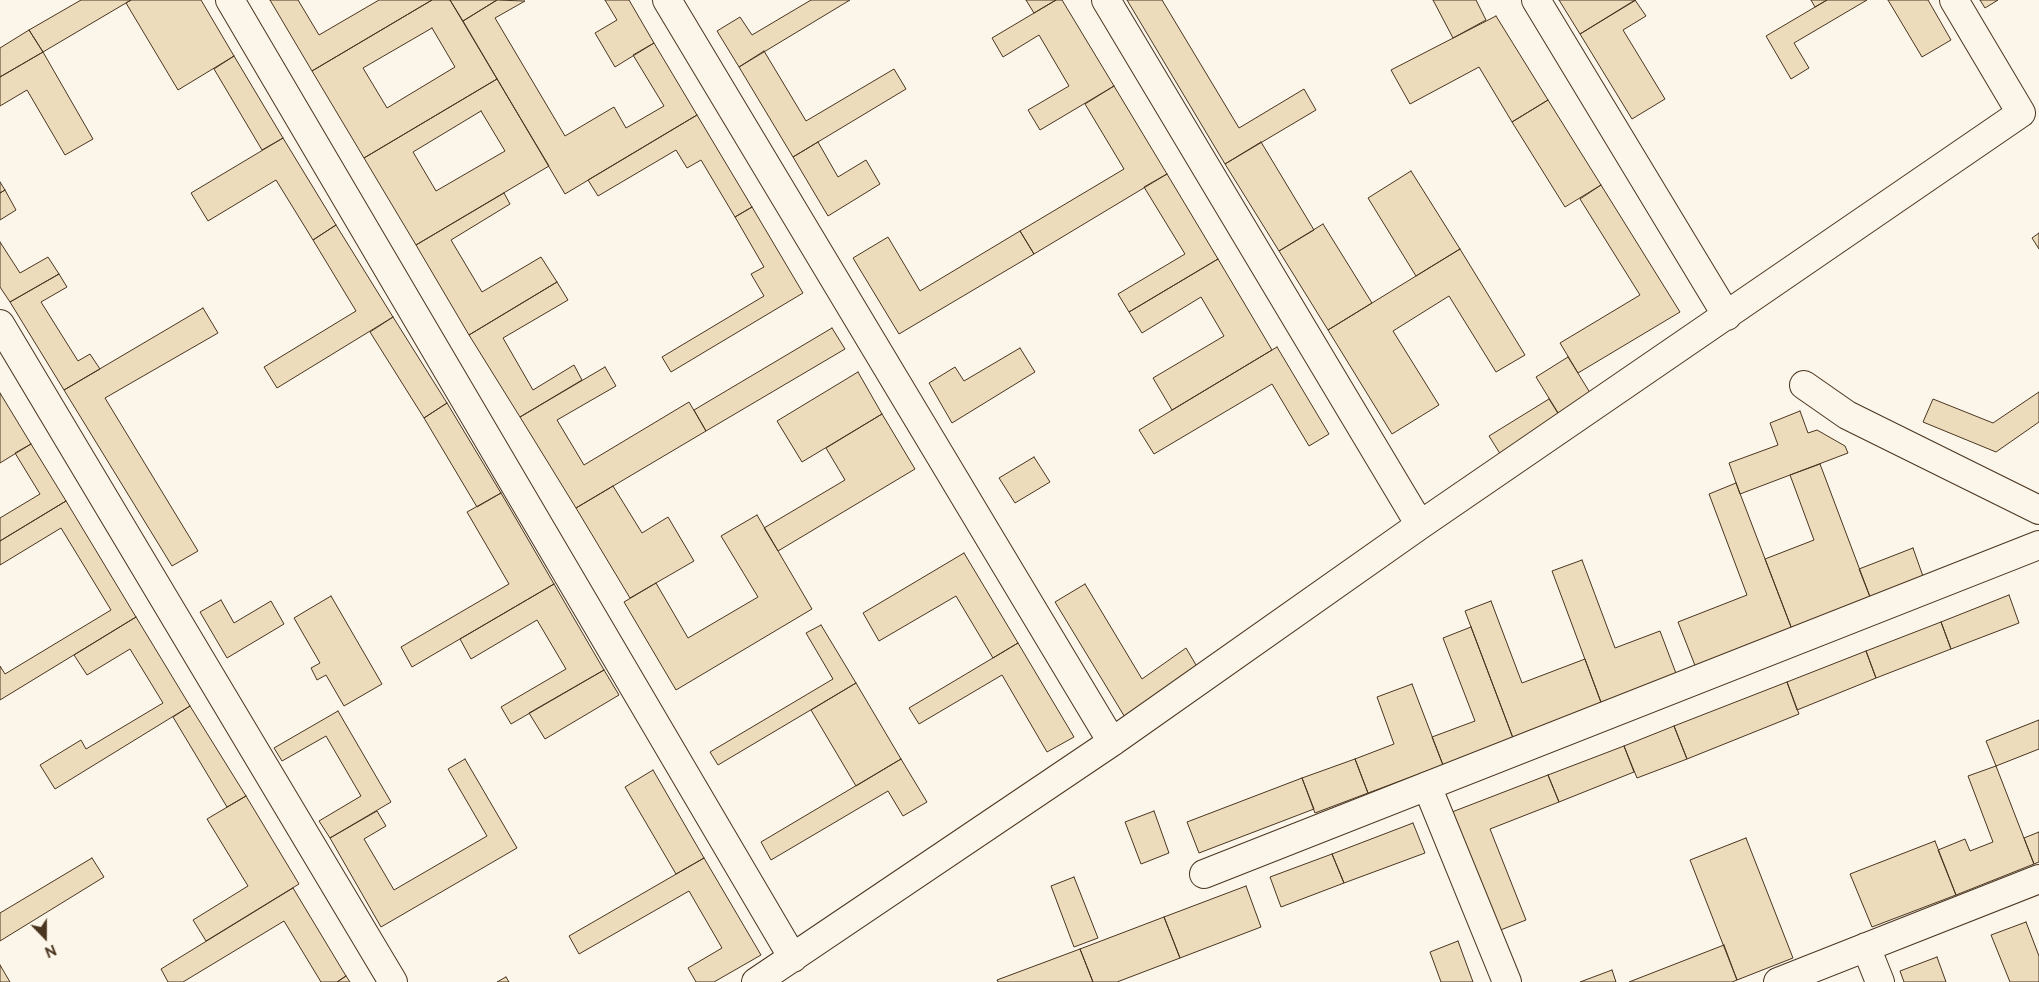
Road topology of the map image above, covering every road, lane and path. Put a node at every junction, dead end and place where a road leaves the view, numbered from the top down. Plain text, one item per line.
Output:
1 (230, 0) edge
2 (667, 0) edge
3 (1106, 0) edge
4 (1536, 0) edge
5 (1954, 0) edge
6 (1727, 316) junction
7 (0, 324) edge
8 (1804, 385) dead end
9 (2039, 510) edge
10 (1420, 525) junction
11 (2039, 545) edge
12 (1112, 742) junction
13 (1427, 786) junction
14 (1204, 874) dead end
15 (2039, 879) edge
16 (1866, 947) junction
17 (793, 958) junction
18 (393, 982) edge
19 (756, 982) edge
20 (1507, 982) edge
21 (1778, 982) edge
22 (1880, 982) edge

1 - 17 street
2 - 12 street
3 - 10 street
4 - 6 street
5 - 6 street
6 - 10 street
7 - 18 street
8 - 9 street
10 - 12 street
11 - 13 street
12 - 17 street
13 - 14 street
13 - 20 street
15 - 16 street
16 - 21 street
16 - 22 street
17 - 19 street

